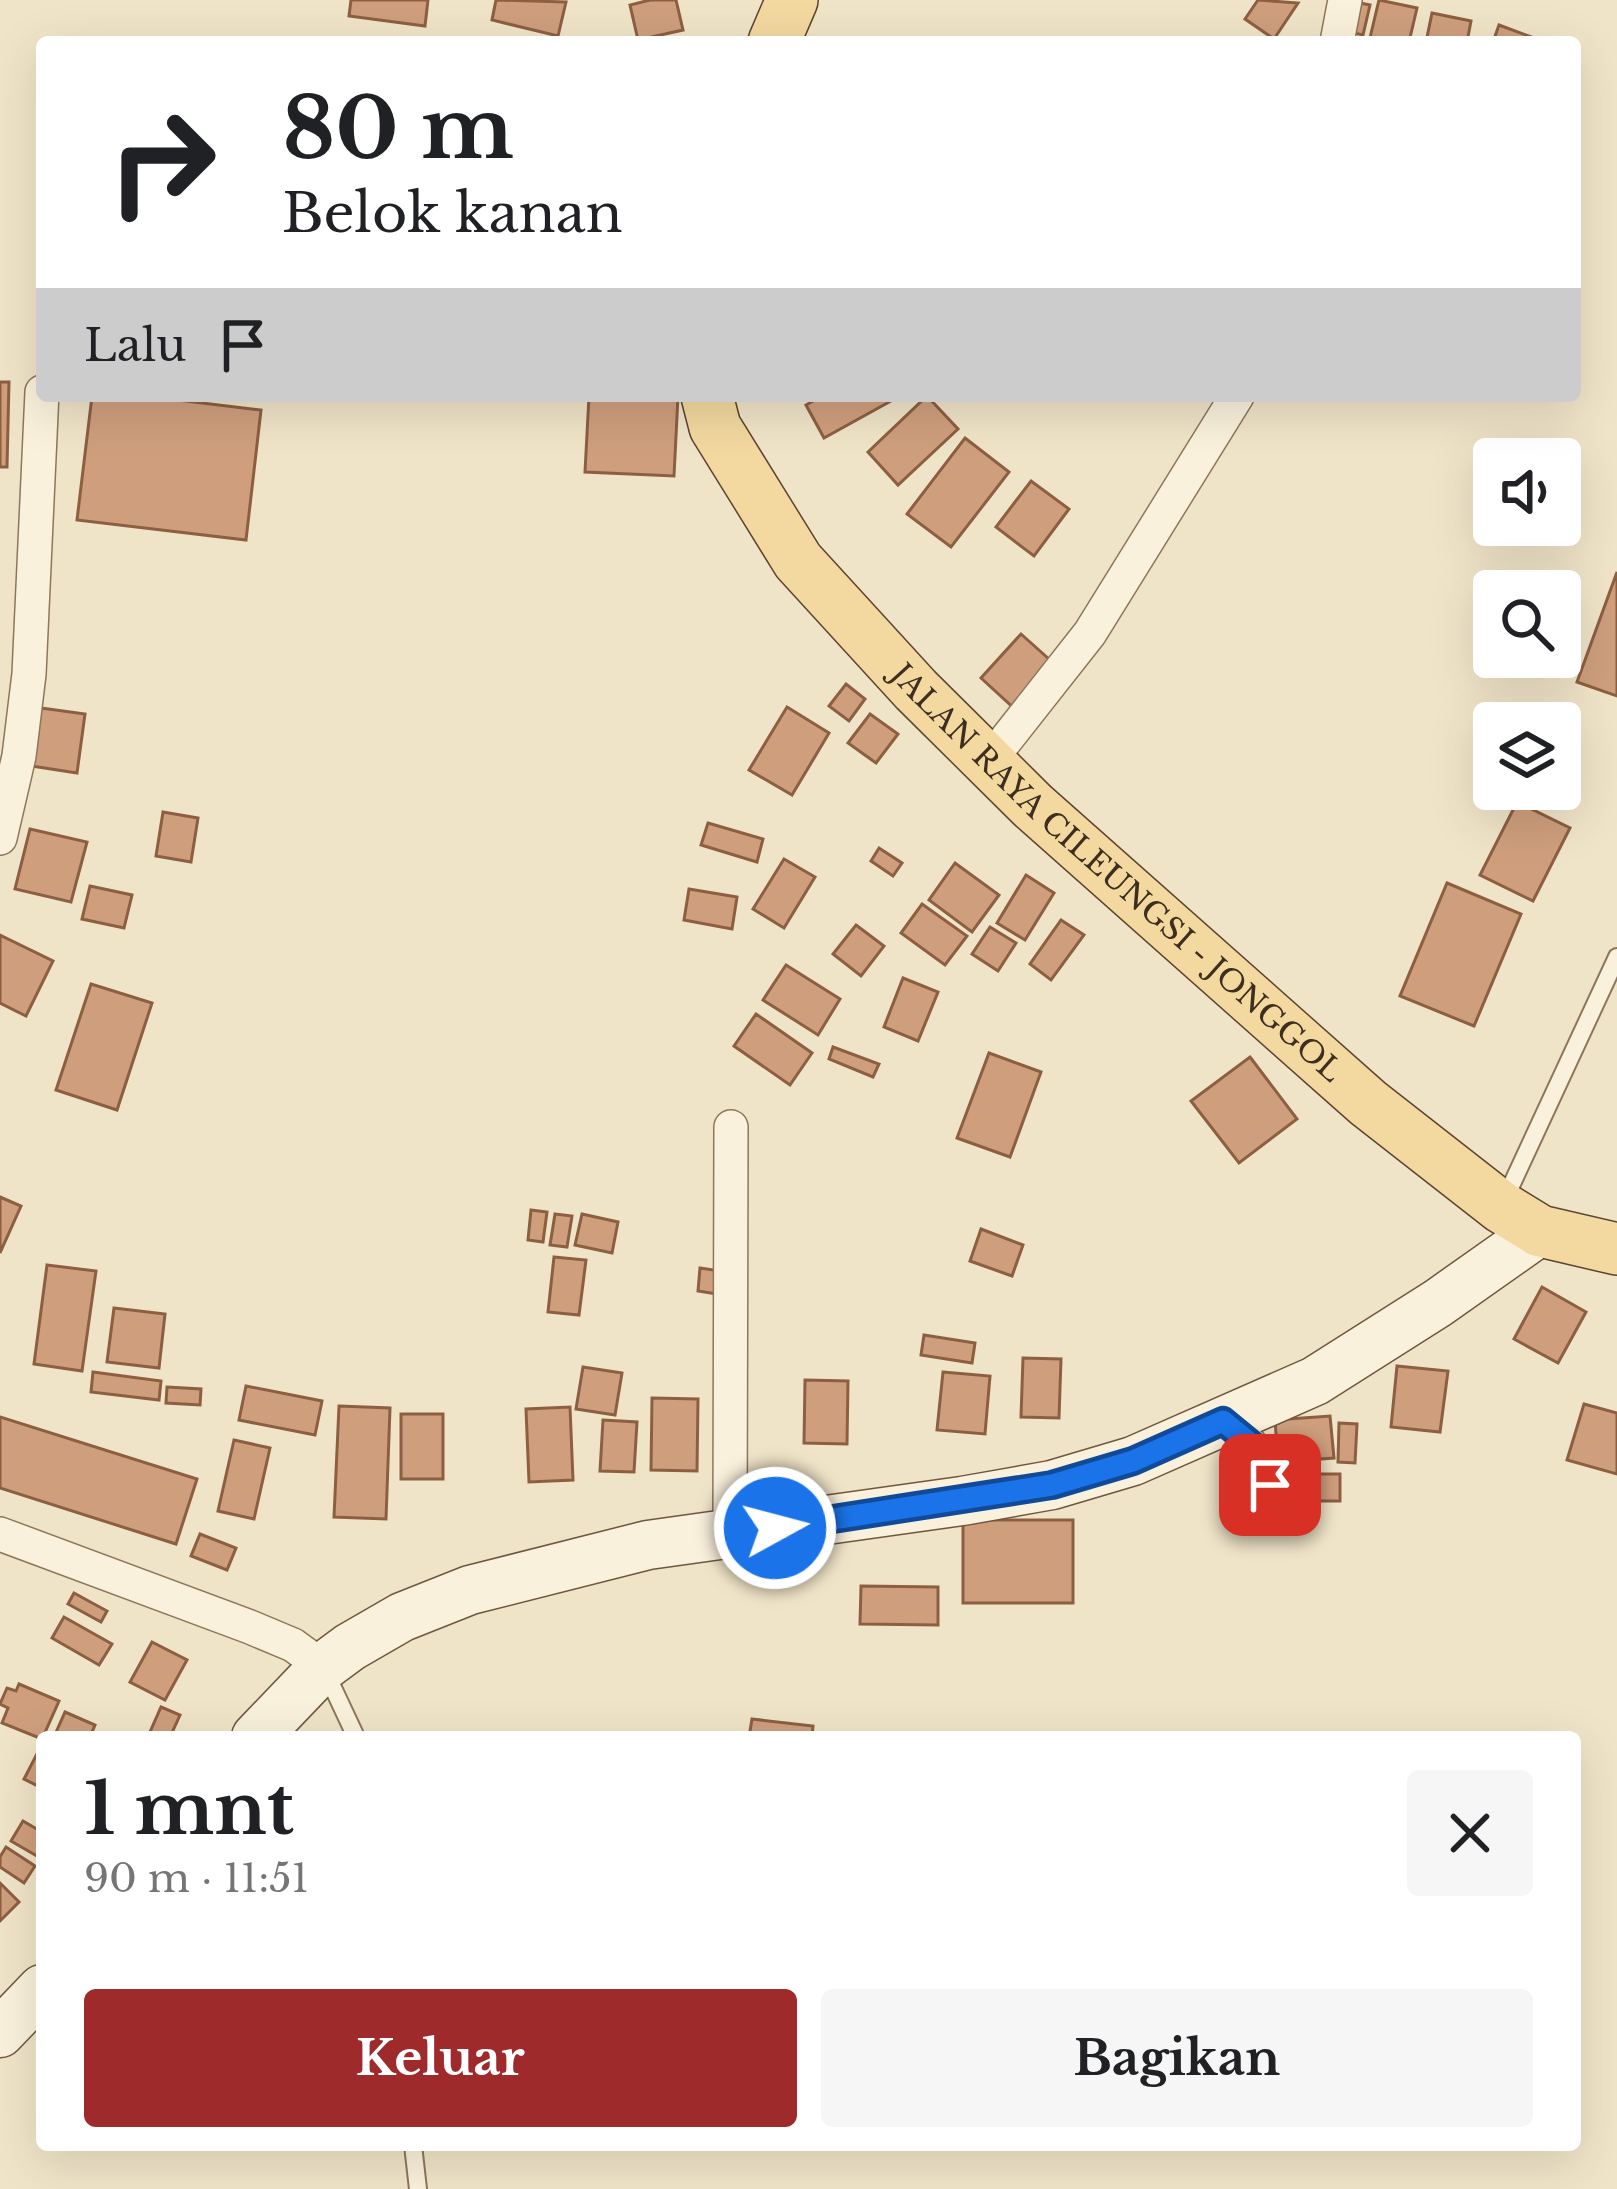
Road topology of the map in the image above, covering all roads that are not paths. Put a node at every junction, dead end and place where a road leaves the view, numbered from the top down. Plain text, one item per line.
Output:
1 (792, 0) edge
2 (1345, 0) edge
3 (777, 36) edge
4 (1338, 36) edge
5 (41, 402) edge
6 (709, 402) edge
7 (1233, 402) edge
8 (15, 673) edge
9 (989, 760) junction
10 (0, 838) edge
11 (1617, 958) edge
12 (731, 1127) dead end
13 (1521, 1219) junction
14 (1617, 1249) edge
15 (1223, 1421) junction
16 (1273, 1511) dead end
17 (0, 1534) edge
18 (730, 1534) junction
19 (323, 1667) junction
20 (262, 1731) edge
21 (353, 1731) edge
22 (36, 1995) edge
23 (0, 2033) edge
24 (412, 2151) edge
25 (415, 2186) edge

1 - 3 main road
2 - 4 street
5 - 8 street
6 - 9 main road, JALAN RAYA CILEUNGSI - JONGGOL
7 - 9 street
8 - 10 street
9 - 13 main road, JALAN RAYA CILEUNGSI - JONGGOL
11 - 13 lane
12 - 18 street
13 - 14 main road, JALAN RAYA CILEUNGSI - JONGGOL
13 - 15 street
15 - 16 street
15 - 18 street
17 - 19 street
18 - 19 street
19 - 20 street
19 - 21 lane
22 - 23 street
24 - 25 lane

